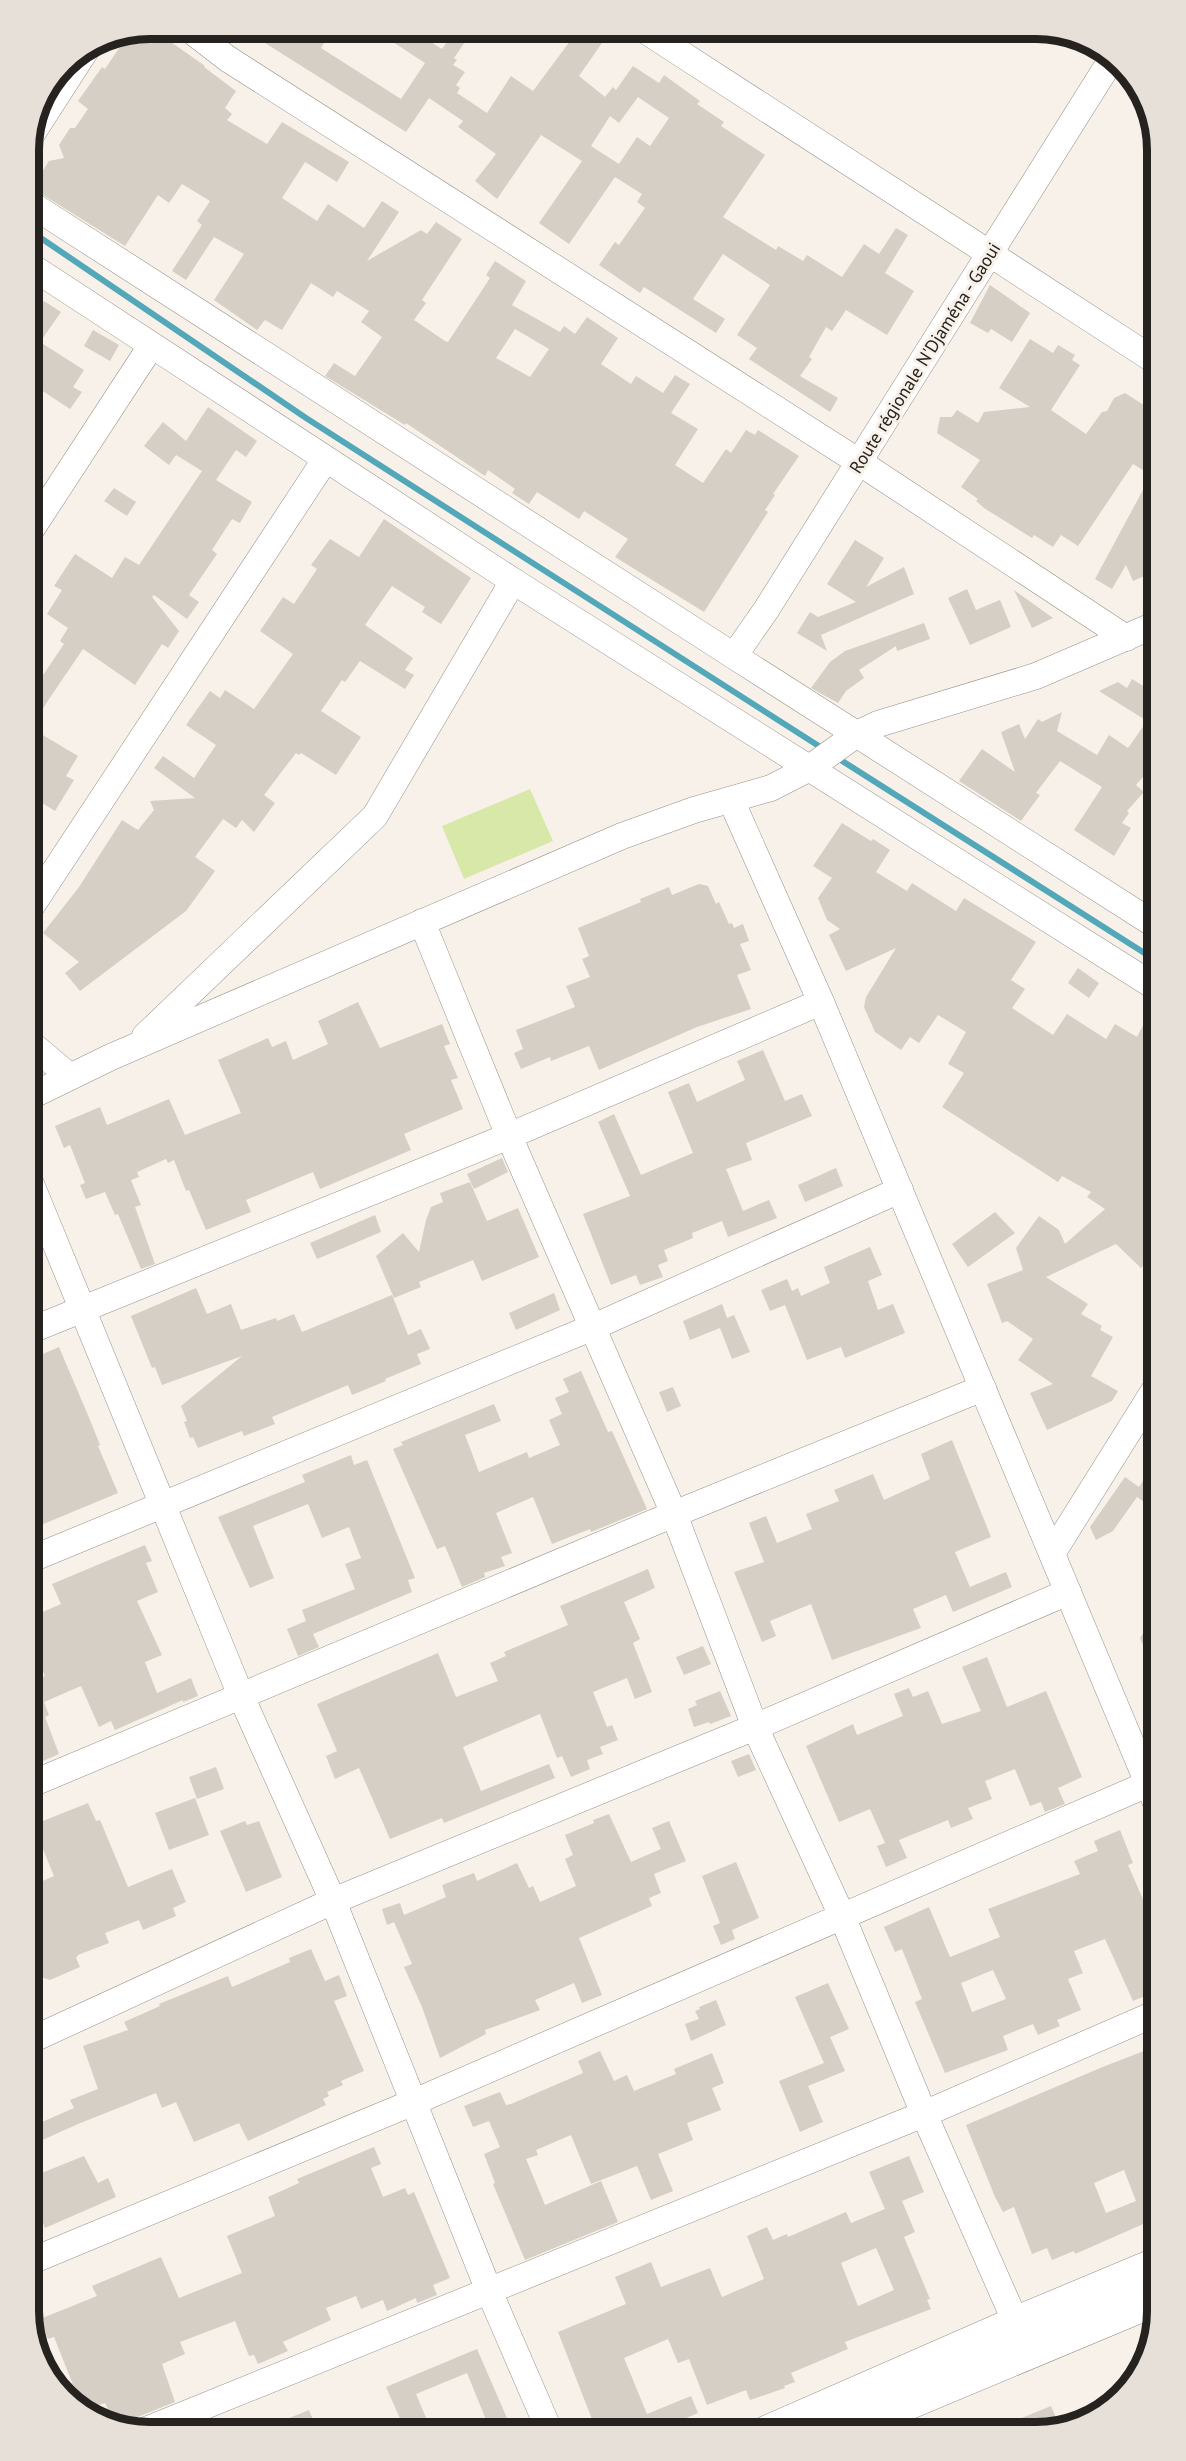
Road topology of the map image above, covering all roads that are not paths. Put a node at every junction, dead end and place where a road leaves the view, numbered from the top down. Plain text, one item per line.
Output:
1 (203, 39) edge
2 (659, 39) edge
3 (1108, 65) edge
4 (74, 68) edge
5 (45, 113) edge
6 (39, 209) edge
7 (990, 254) junction
8 (39, 272) edge
9 (151, 346) junction
10 (1147, 355) edge
11 (325, 460) junction
12 (859, 462) junction
13 (39, 518) edge
14 (513, 581) junction
15 (1147, 629) edge
16 (1126, 639) junction
17 (734, 656) junction
18 (852, 738) junction
19 (812, 765) junction
20 (731, 800) junction
21 (39, 895) edge
22 (1147, 918) edge
23 (422, 922) junction
24 (1147, 981) edge
25 (821, 1002) junction
26 (133, 1047) junction
27 (39, 1050) edge
28 (69, 1076) junction
29 (39, 1092) edge
30 (509, 1136) junction
31 (900, 1190) junction
32 (39, 1204) edge
33 (82, 1309) junction
34 (39, 1327) edge
35 (591, 1328) junction
36 (983, 1388) junction
37 (1147, 1403) edge
38 (162, 1504) junction
39 (674, 1514) junction
40 (1053, 1552) junction
41 (39, 1556) edge
42 (1068, 1592) junction
43 (241, 1696) junction
44 (755, 1727) junction
45 (1147, 1772) edge
46 (39, 1780) edge
47 (1147, 1793) edge
48 (333, 1901) junction
49 (842, 1916) junction
50 (1147, 2018) edge
51 (39, 2036) edge
52 (414, 2102) junction
53 (924, 2114) junction
54 (39, 2257) edge
55 (1147, 2269) edge
56 (489, 2291) junction
57 (1147, 2304) edge
58 (1016, 2323) junction
59 (166, 2422) edge
60 (546, 2422) edge
61 (790, 2422) edge
62 (863, 2422) edge

1 - 12 street
2 - 7 street
3 - 7 street, Route régionale N'Djaména - Gaoui
4 - 5 street
6 - 17 street
7 - 10 street
7 - 12 street, Route régionale N'Djaména - Gaoui
8 - 9 street
9 - 11 street
9 - 13 street
11 - 14 street
11 - 21 street
12 - 16 street
12 - 17 street, Route régionale N'Djaména - Gaoui
14 - 19 street
14 - 26 street
15 - 16 street
16 - 18 street
17 - 18 street
18 - 19 street
18 - 22 street
19 - 20 street
19 - 24 street
20 - 23 street
20 - 25 street
23 - 26 street
23 - 30 street
25 - 30 street
25 - 31 street
26 - 28 street
27 - 28 street
28 - 29 street
30 - 33 street
30 - 35 street
31 - 35 street
31 - 36 street
32 - 33 street
33 - 34 street
33 - 38 street
35 - 38 street
35 - 39 street
36 - 39 street
36 - 40 street
37 - 40 street
38 - 41 street
38 - 43 street
39 - 43 street
39 - 44 street
40 - 42 street
42 - 44 street
42 - 45 street
43 - 46 street
43 - 48 street
44 - 48 street
44 - 49 street
47 - 49 street
48 - 51 street
48 - 52 street
49 - 52 street
49 - 53 street
50 - 53 street
52 - 54 street
52 - 56 street
53 - 56 street
53 - 58 street
55 - 58 main road
56 - 59 street
56 - 60 street
57 - 62 main road
58 - 61 main road

